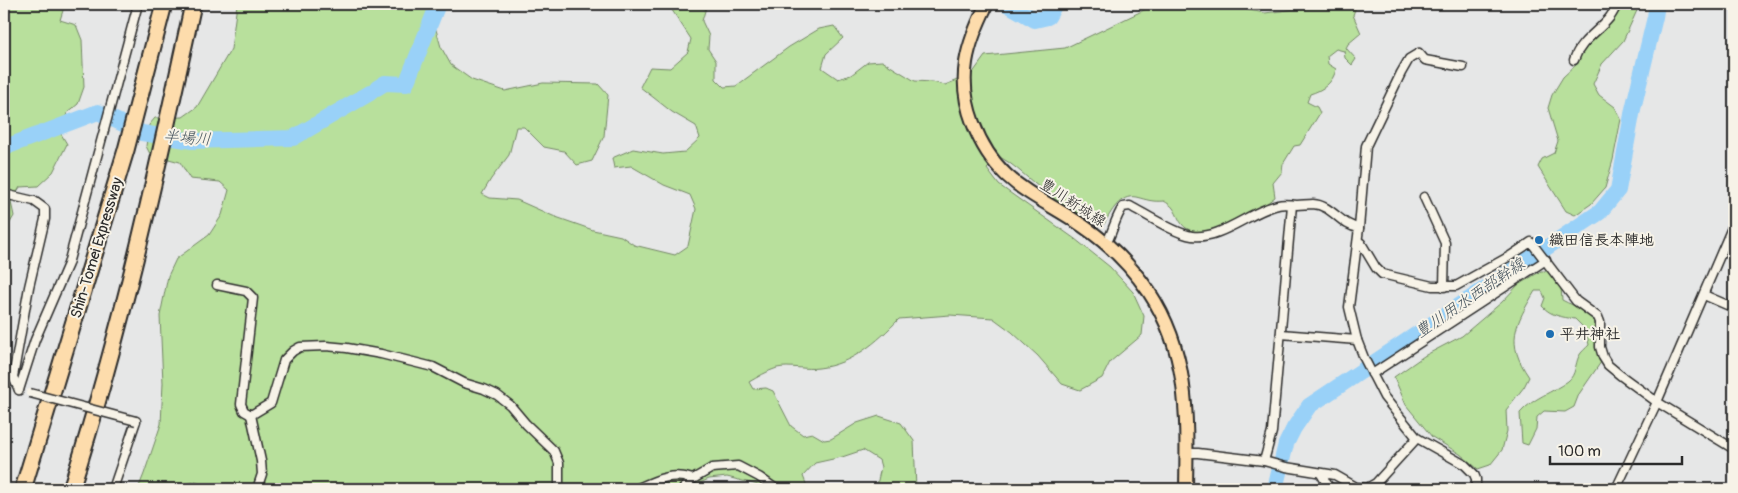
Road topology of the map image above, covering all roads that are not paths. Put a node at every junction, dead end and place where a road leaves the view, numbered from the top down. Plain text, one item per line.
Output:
1 (138, 4) edge
2 (164, 4) edge
3 (194, 4) edge
4 (987, 4) edge
5 (1618, 4) edge
6 (1574, 60) dead end
7 (1463, 67) dead end
8 (4, 194) edge
9 (1424, 197) dead end
10 (1292, 205) junction
11 (1734, 224) edge
12 (1359, 228) junction
13 (1358, 240) junction
14 (1106, 244) junction
15 (1544, 258) junction
16 (216, 285) dead end
17 (1444, 287) junction
18 (1704, 295) junction
19 (1734, 308) edge
20 (1281, 334) junction
21 (1357, 340) junction
22 (1371, 372) junction
23 (19, 390) junction
24 (1657, 402) junction
25 (251, 415) junction
26 (1416, 438) junction
27 (1734, 449) edge
28 (1186, 453) junction
29 (1268, 463) junction
30 (1321, 474) junction
31 (693, 479) junction
32 (23, 489) edge
33 (72, 489) edge
34 (113, 489) edge
35 (257, 489) edge
36 (560, 489) edge
37 (636, 489) edge
38 (683, 489) edge
39 (776, 489) edge
40 (1186, 489) edge
41 (1330, 489) edge
42 (1476, 489) edge
43 (1616, 489) edge

1 - 23 street
2 - 32 highway, Shin-Tomei Expressway
3 - 33 highway
4 - 14 main road, 豊川新城線
5 - 6 street
7 - 12 street
8 - 23 street
9 - 17 street
10 - 12 street
10 - 14 street
10 - 20 street
11 - 18 street
12 - 13 street
13 - 17 street
13 - 21 street
14 - 28 main road, 豊川新城線
15 - 17 street
15 - 22 street
15 - 24 street
16 - 25 street
18 - 19 street
18 - 24 street
20 - 21 street
20 - 29 street
21 - 22 street
22 - 26 street
23 - 34 street, bridge
24 - 27 street
24 - 43 street
25 - 35 street
25 - 36 street
26 - 30 street
26 - 42 street
28 - 29 street
28 - 40 main road, 豊川新城線
29 - 30 street
30 - 41 street
31 - 37 street
31 - 38 street
31 - 39 street

